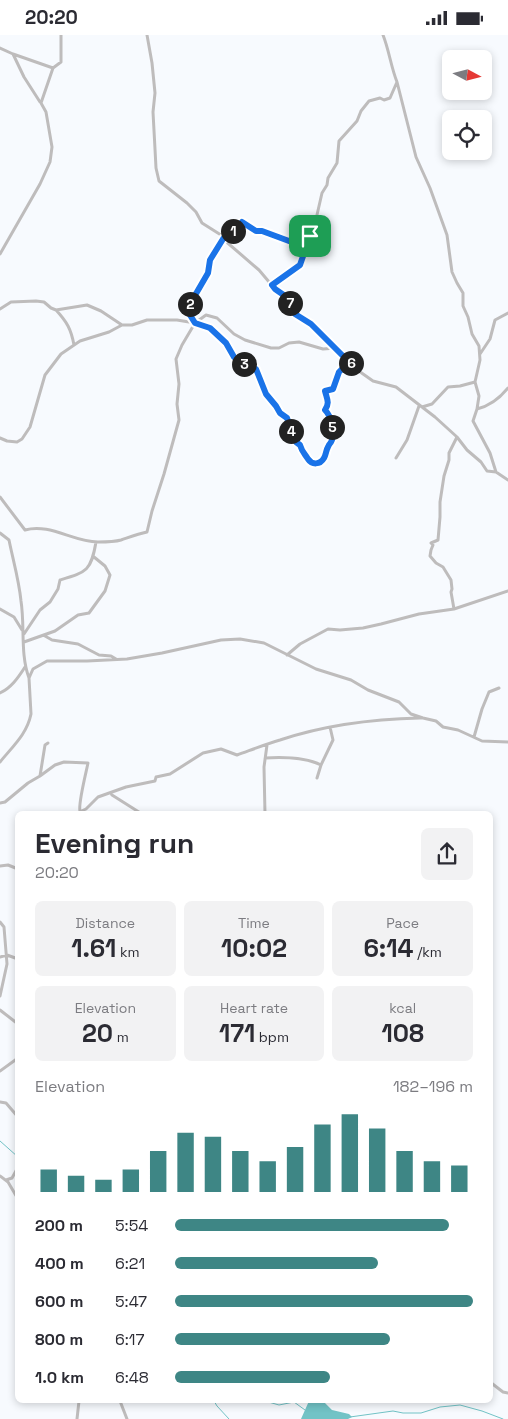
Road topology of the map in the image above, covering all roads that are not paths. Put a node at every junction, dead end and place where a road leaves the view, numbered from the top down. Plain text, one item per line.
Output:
1 (61, 35) edge
2 (147, 35) edge
3 (383, 35) edge
4 (0, 48) edge
5 (12, 54) junction
6 (53, 69) junction
7 (397, 81) junction
8 (40, 103) junction
9 (310, 236) junction
10 (223, 239) junction
11 (2, 246) edge
12 (0, 254) edge
13 (272, 285) junction
14 (0, 309) edge
15 (56, 310) junction
16 (508, 313) edge
17 (195, 323) junction
18 (122, 325) junction
19 (74, 345) junction
20 (337, 348) junction
21 (480, 355) junction
22 (353, 366) junction
23 (475, 382) junction
24 (508, 388) edge
25 (421, 406) junction
26 (477, 409) junction
27 (457, 437) junction
28 (0, 438) edge
29 (396, 458) dead end
30 (496, 472) junction
31 (508, 480) edge
32 (0, 497) edge
33 (0, 533) edge
34 (96, 542) junction
35 (94, 557) junction
36 (508, 591) edge
37 (0, 609) edge
38 (454, 609) junction
39 (23, 633) junction
40 (44, 635) junction
41 (24, 642) junction
42 (287, 655) junction
43 (117, 659) junction
44 (25, 667) junction
45 (29, 678) junction
46 (499, 688) dead end
47 (0, 693) edge
48 (423, 718) junction
49 (330, 727) junction
50 (474, 737) junction
51 (508, 742) edge
52 (48, 743) dead end
53 (267, 745) junction
54 (265, 759) junction
55 (0, 762) edge
56 (321, 765) junction
57 (40, 776) junction
58 (317, 778) dead end
59 (111, 793) junction
60 (0, 803) edge
61 (80, 811) joint
62 (137, 811) edge
63 (265, 811) edge
64 (0, 866) edge
65 (15, 868) edge
66 (0, 922) edge
67 (7, 955) junction
68 (0, 957) edge
69 (15, 958) edge
70 (0, 996) edge
71 (0, 1010) edge
72 (15, 1022) edge
73 (15, 1060) edge
74 (0, 1071) edge
75 (0, 1102) edge
76 (15, 1114) edge
77 (15, 1173) edge
78 (0, 1177) edge
79 (5, 1180) junction
80 (15, 1194) edge
81 (493, 1384) edge
82 (508, 1393) edge
83 (79, 1403) edge
84 (121, 1403) edge
85 (77, 1419) edge
86 (126, 1419) edge

1 - 6 street
2 - 10 street
3 - 7 street
4 - 5 street
5 - 6 street
5 - 8 street
6 - 8 street
7 - 9 street
7 - 21 street
8 - 11 street
9 - 10 street
9 - 13 street
10 - 13 street
10 - 17 street
11 - 12 street
13 - 20 street
14 - 15 street
15 - 18 street
15 - 19 street
16 - 21 street
17 - 18 street
17 - 20 street
17 - 22 street
17 - 34 street
18 - 19 street
19 - 28 street
20 - 22 street
21 - 23 street
22 - 25 street
23 - 25 street
23 - 26 street
24 - 26 street
25 - 27 street
25 - 29 street
26 - 30 street
27 - 30 street
27 - 38 street
30 - 31 street
32 - 34 street
33 - 39 street
34 - 35 street
35 - 39 street
35 - 40 street
36 - 38 street
37 - 39 street
38 - 42 street
39 - 41 street
40 - 41 street
40 - 43 street
41 - 44 street
42 - 43 street
42 - 48 street
43 - 45 street
44 - 45 street
44 - 47 street
45 - 55 street
46 - 50 street
48 - 49 street
48 - 50 street
49 - 53 street
49 - 56 street
50 - 51 street
52 - 57 street
53 - 54 street
53 - 59 street
54 - 56 street
54 - 63 street
56 - 58 street
57 - 60 street
57 - 61 street
59 - 61 street
59 - 62 street
64 - 65 street
66 - 67 street
67 - 68 street
67 - 69 street
67 - 70 street
71 - 72 street
73 - 74 street
75 - 76 street
77 - 79 street
78 - 79 street
79 - 80 street
81 - 82 street
83 - 85 street
84 - 86 street

